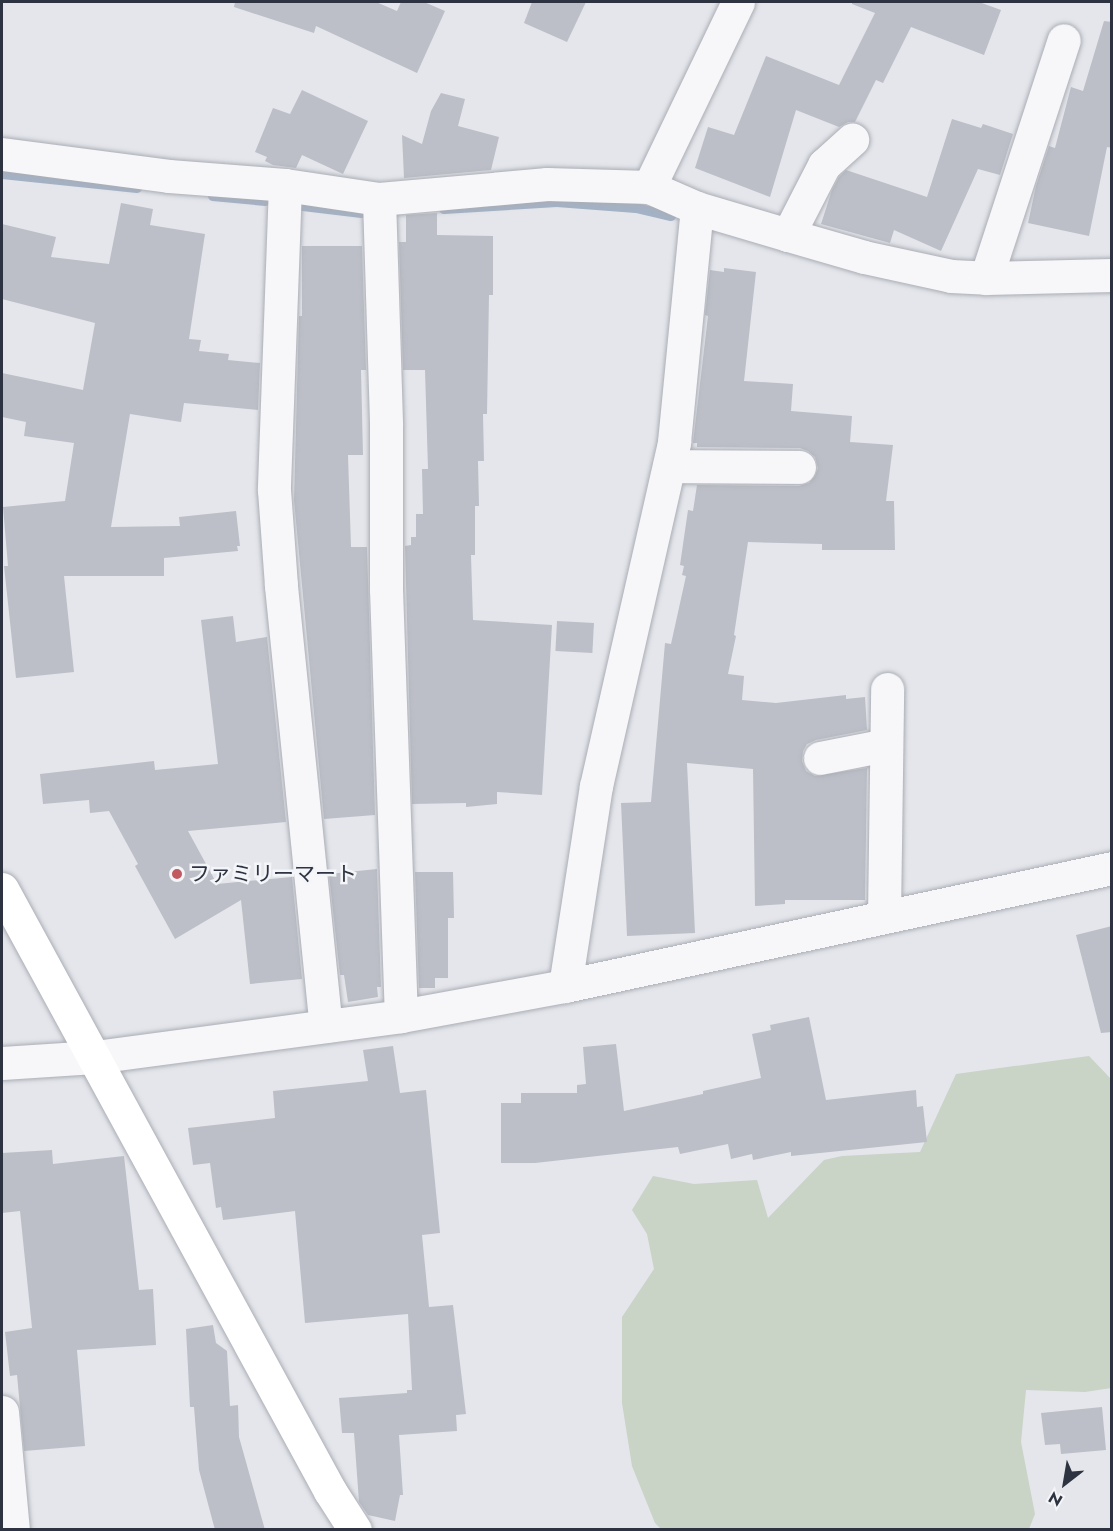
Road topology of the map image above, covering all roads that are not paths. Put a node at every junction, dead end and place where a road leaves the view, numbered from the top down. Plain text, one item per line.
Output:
1 (738, 2) edge
2 (1064, 40) dead end
3 (852, 140) dead end
4 (2, 153) edge
5 (285, 185) junction
6 (649, 187) junction
7 (379, 199) junction
8 (698, 208) junction
9 (788, 235) junction
10 (1112, 275) edge
11 (986, 278) junction
12 (669, 466) junction
13 (799, 467) dead end
14 (887, 689) dead end
15 (886, 745) junction
16 (820, 758) dead end
17 (1112, 868) edge
18 (2, 889) edge
19 (884, 917) junction
20 (565, 986) junction
21 (401, 1016) junction
22 (326, 1026) junction
23 (95, 1057) junction
24 (2, 1063) edge
25 (2, 1412) edge
26 (13, 1530) edge
27 (355, 1530) edge

1 - 6 street
2 - 11 street
3 - 9 street
4 - 5 street
5 - 7 street
5 - 22 street
6 - 7 street
6 - 8 street
7 - 21 street
8 - 9 street
8 - 12 street
9 - 11 street
10 - 11 street
12 - 13 street
12 - 20 street
14 - 15 street
15 - 16 street
15 - 19 street
17 - 19 street
18 - 23 main road
19 - 20 street
20 - 21 street
21 - 22 street
22 - 23 street
23 - 24 street
23 - 27 main road
25 - 26 street

